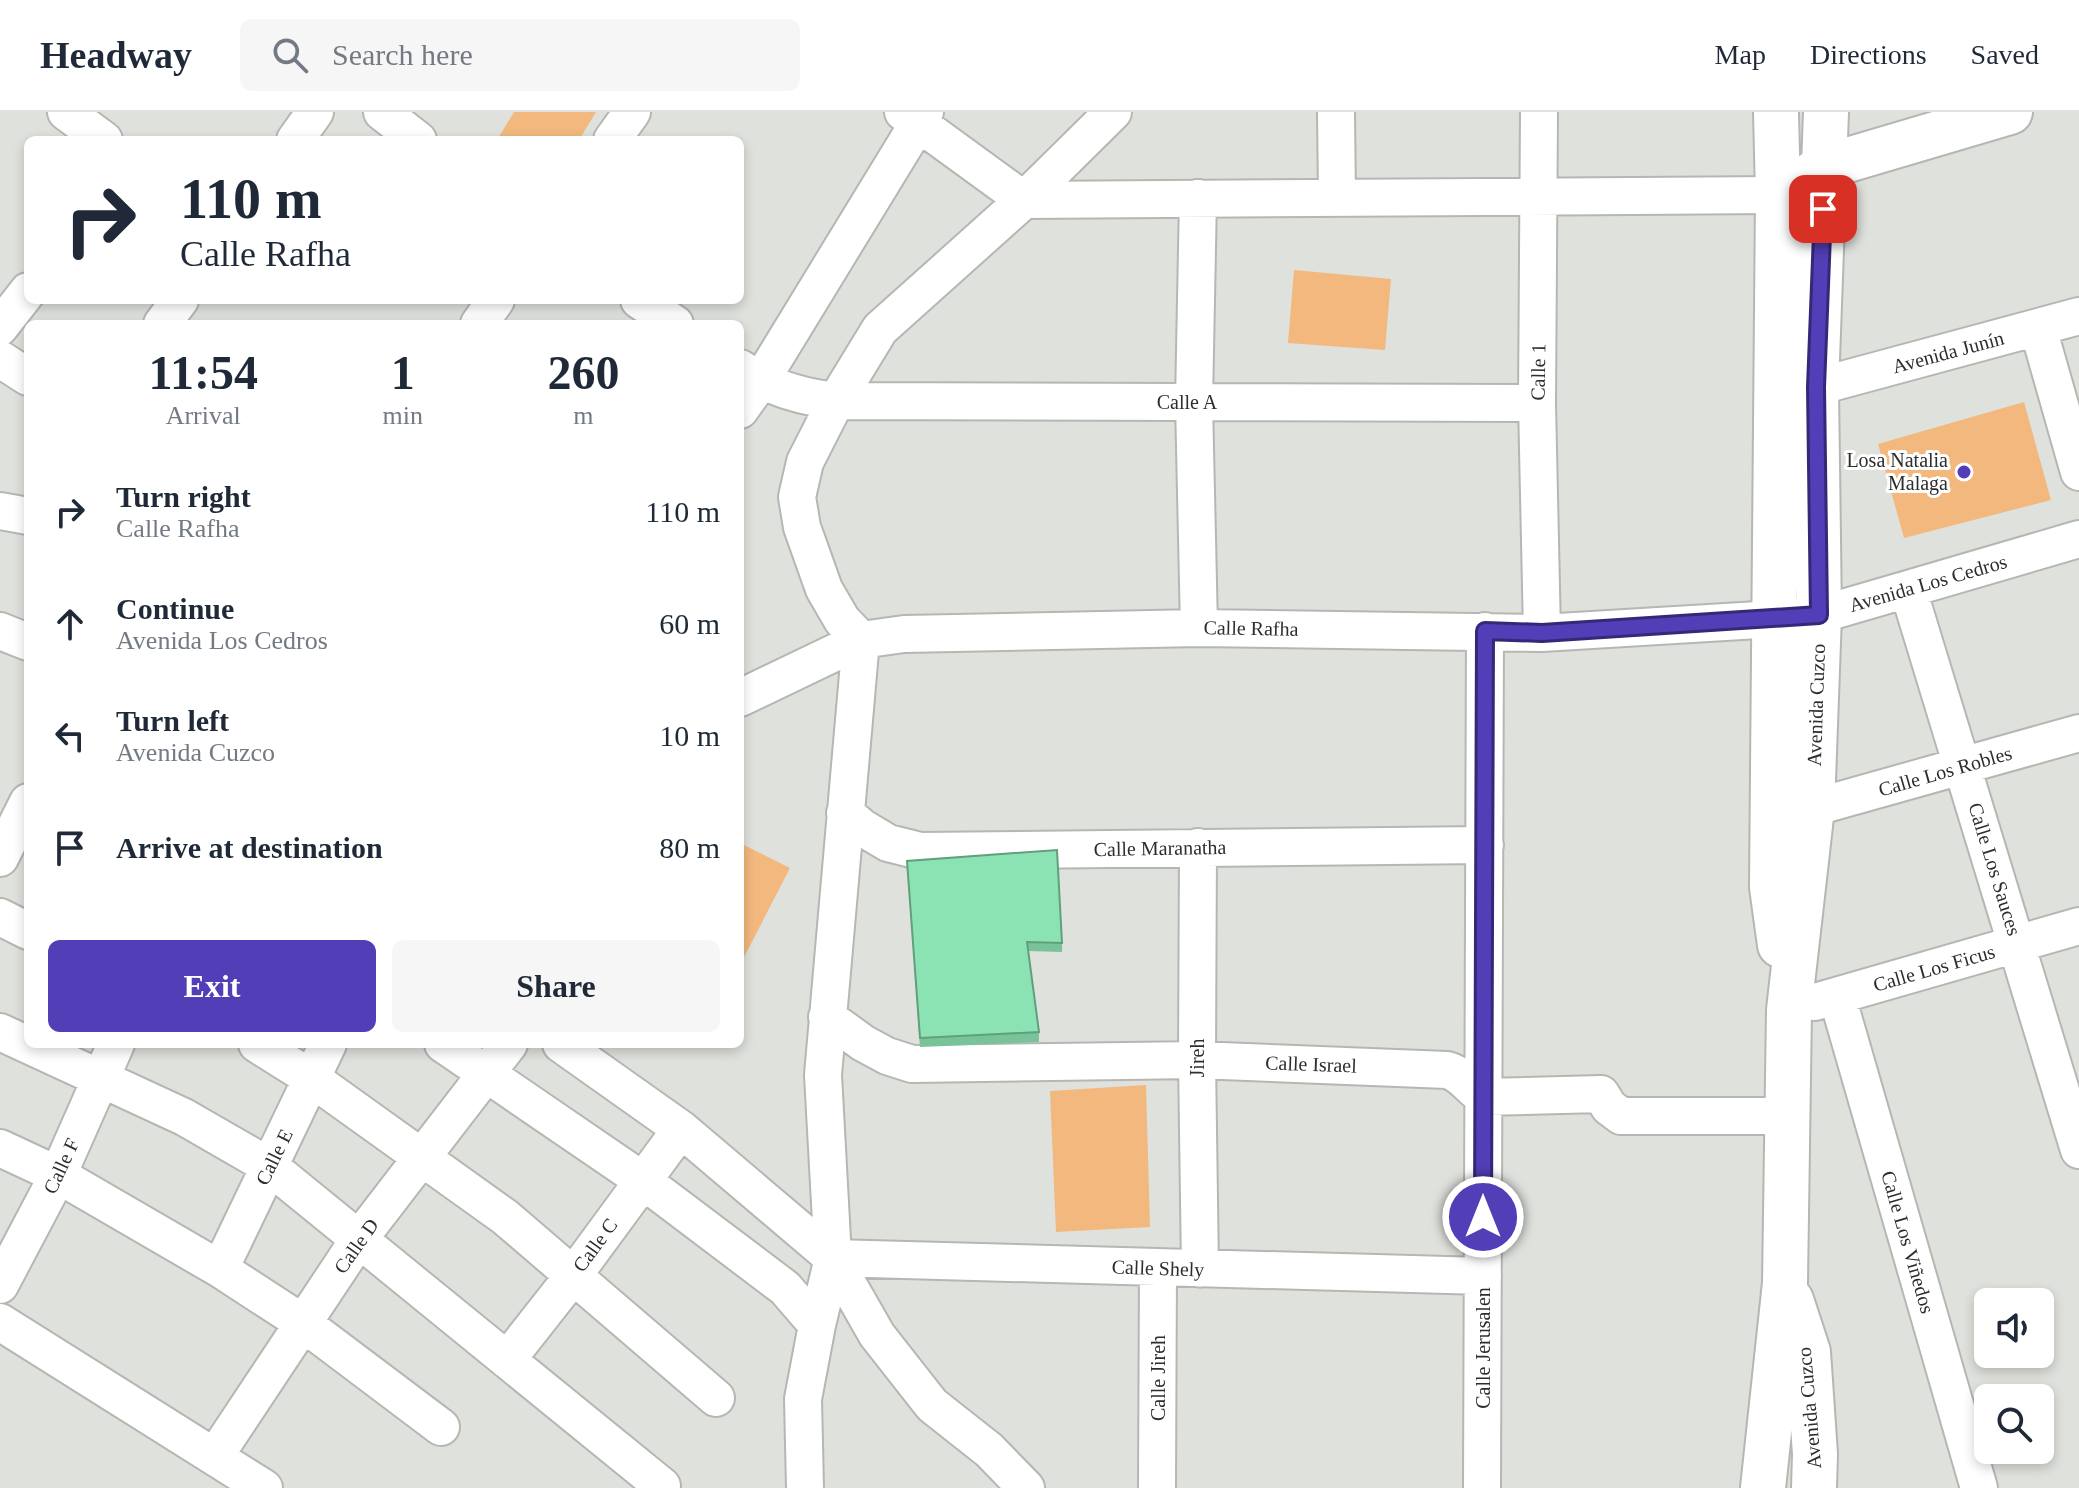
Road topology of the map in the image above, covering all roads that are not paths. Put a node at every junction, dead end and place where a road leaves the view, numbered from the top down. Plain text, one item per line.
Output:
1 (66, 112) edge
2 (315, 112) edge
3 (382, 112) edge
4 (632, 112) edge
5 (1113, 112) edge
6 (1336, 112) edge
7 (1539, 112) edge
8 (1776, 112) edge
9 (1826, 112) edge
10 (2010, 112) edge
11 (915, 115) edge
12 (99, 136) edge
13 (298, 136) edge
14 (413, 136) edge
15 (615, 136) edge
16 (1824, 167) junction
17 (1778, 195) junction
18 (1540, 196) junction
19 (1198, 198) junction
20 (1337, 198) junction
21 (1024, 200) junction
22 (24, 296) edge
23 (645, 304) edge
24 (2079, 316) edge
25 (669, 320) edge
26 (0, 327) edge
27 (2038, 328) junction
28 (0, 359) edge
29 (24, 374) edge
30 (747, 386) edge
31 (1816, 387) junction
32 (836, 401) junction
33 (1194, 402) junction
34 (1537, 403) junction
35 (2079, 472) edge
36 (0, 511) edge
37 (24, 515) edge
38 (2079, 539) edge
39 (1908, 589) junction
40 (1819, 615) junction
41 (1775, 619) junction
42 (1199, 628) junction
43 (0, 631) edge
44 (1485, 631) junction
45 (1542, 633) junction
46 (24, 640) edge
47 (861, 640) junction
48 (744, 696) edge
49 (2079, 733) edge
50 (1963, 766) junction
51 (1812, 808) junction
52 (845, 813) junction
53 (24, 818) edge
54 (1485, 845) junction
55 (1198, 847) junction
56 (0, 858) edge
57 (0, 917) edge
58 (2079, 926) edge
59 (24, 929) edge
60 (2018, 944) junction
61 (1837, 996) junction
62 (1789, 1010) junction
63 (827, 1017) junction
64 (0, 1032) edge
65 (24, 1043) edge
66 (35, 1048) edge
67 (114, 1048) edge
68 (263, 1048) edge
69 (326, 1048) edge
70 (449, 1048) edge
71 (506, 1048) edge
72 (567, 1048) edge
73 (1197, 1060) junction
74 (487, 1074) junction
75 (101, 1078) junction
76 (311, 1078) junction
77 (1484, 1097) junction
78 (1788, 1116) junction
79 (681, 1129) junction
80 (0, 1148) edge
81 (2079, 1150) edge
82 (423, 1156) junction
83 (269, 1166) junction
84 (58, 1175) junction
85 (642, 1180) junction
86 (359, 1239) junction
87 (833, 1258) junction
88 (1158, 1268) junction
89 (220, 1269) junction
90 (1200, 1269) junction
91 (573, 1276) junction
92 (1483, 1276) junction
93 (1785, 1283) junction
94 (0, 1285) edge
95 (0, 1322) edge
96 (303, 1323) junction
97 (817, 1325) junction
98 (507, 1360) junction
99 (716, 1398) dead end
100 (441, 1427) dead end
101 (215, 1456) junction
102 (662, 1486) dead end
103 (264, 1488) edge
104 (805, 1488) edge
105 (1026, 1488) edge
106 (1157, 1488) edge
107 (1482, 1488) edge
108 (1763, 1488) edge
109 (1814, 1488) edge
110 (1979, 1488) edge

1 - 12 street
2 - 13 street
3 - 14 street
4 - 15 street
5 - 21 street
6 - 20 street
7 - 18 street, Calle 1
8 - 17 street, Avenida Cuzco
9 - 16 street, Avenida Cuzco
10 - 16 street
11 - 21 street
11 - 30 street
16 - 17 street
16 - 31 street, Avenida Cuzco
17 - 18 street
17 - 41 street, Avenida Cuzco
18 - 20 street
18 - 34 street, Calle 1
19 - 20 street
19 - 21 street
19 - 33 street
21 - 32 street
22 - 26 street
23 - 25 street
24 - 27 street, Avenida Junín
27 - 31 street, Avenida Junín
27 - 35 street
28 - 29 street
30 - 32 street, Calle A
31 - 40 street, Avenida Cuzco
32 - 33 street, Calle A
32 - 47 street
33 - 34 street, Calle A
33 - 42 street
34 - 45 street, Calle 1
36 - 37 street
38 - 39 street, Avenida Los Cedros
39 - 40 street, Avenida Los Cedros
39 - 50 street, Calle Los Sauces
40 - 41 street, Avenida Los Cedros
40 - 51 street, Avenida Cuzco
41 - 45 street, Calle Rafha
41 - 62 street, Avenida Cuzco
42 - 44 street, Calle Rafha
42 - 47 street, Calle Rafha
43 - 46 street
44 - 45 street, Calle Rafha
44 - 54 street, Calle Jerusalen
47 - 48 street, Calle Rafha
47 - 52 street
49 - 50 street, Calle Los Robles
50 - 51 street, Calle Los Robles
50 - 60 street, Calle Los Sauces
51 - 62 street, Avenida Cuzco
52 - 55 street, Calle Maranatha
52 - 63 street
53 - 56 street
54 - 55 street, Calle Maranatha
54 - 77 street, Calle Jerusalen
55 - 73 street, Jireh
57 - 59 street
58 - 60 street, Calle Los Ficus
60 - 61 street, Calle Los Ficus
60 - 81 street, Calle Los Sauces
61 - 62 street, Calle Los Ficus
61 - 110 street, Calle Los Viñedos
62 - 78 street, Avenida Cuzco
63 - 73 street, Calle Israel
63 - 87 street
64 - 65 street
66 - 75 street
67 - 75 street, Calle F
68 - 76 street
69 - 76 street, Calle E
70 - 74 street
71 - 74 street, Calle D
72 - 79 street
73 - 77 street, Calle Israel
73 - 90 street, Jireh
74 - 82 street, Calle D
74 - 85 street
75 - 83 street
75 - 84 street, Calle F
76 - 82 street
76 - 83 street, Calle E
77 - 78 street
77 - 92 street, Calle Jerusalen
78 - 93 street, Avenida Cuzco
79 - 85 street, Calle C
79 - 87 street
80 - 84 street
82 - 86 street, Calle D
82 - 91 street
83 - 86 street
83 - 89 street, Calle E
84 - 89 street
84 - 94 street, Calle F
85 - 91 street, Calle C
85 - 97 street
86 - 96 street, Calle D
86 - 98 street
87 - 88 street, Calle Shely
87 - 97 street
87 - 105 street
88 - 90 street, Calle Shely
88 - 106 street, Calle Jireh
89 - 96 street
90 - 92 street, Calle Shely
91 - 98 street, Calle C
91 - 99 street
92 - 107 street, Calle Jerusalen
93 - 108 street, Avenida Cuzco
93 - 109 street, Avenida Cuzco
95 - 101 street
96 - 100 street
96 - 101 street, Calle D
97 - 104 street
98 - 102 street
101 - 103 street

